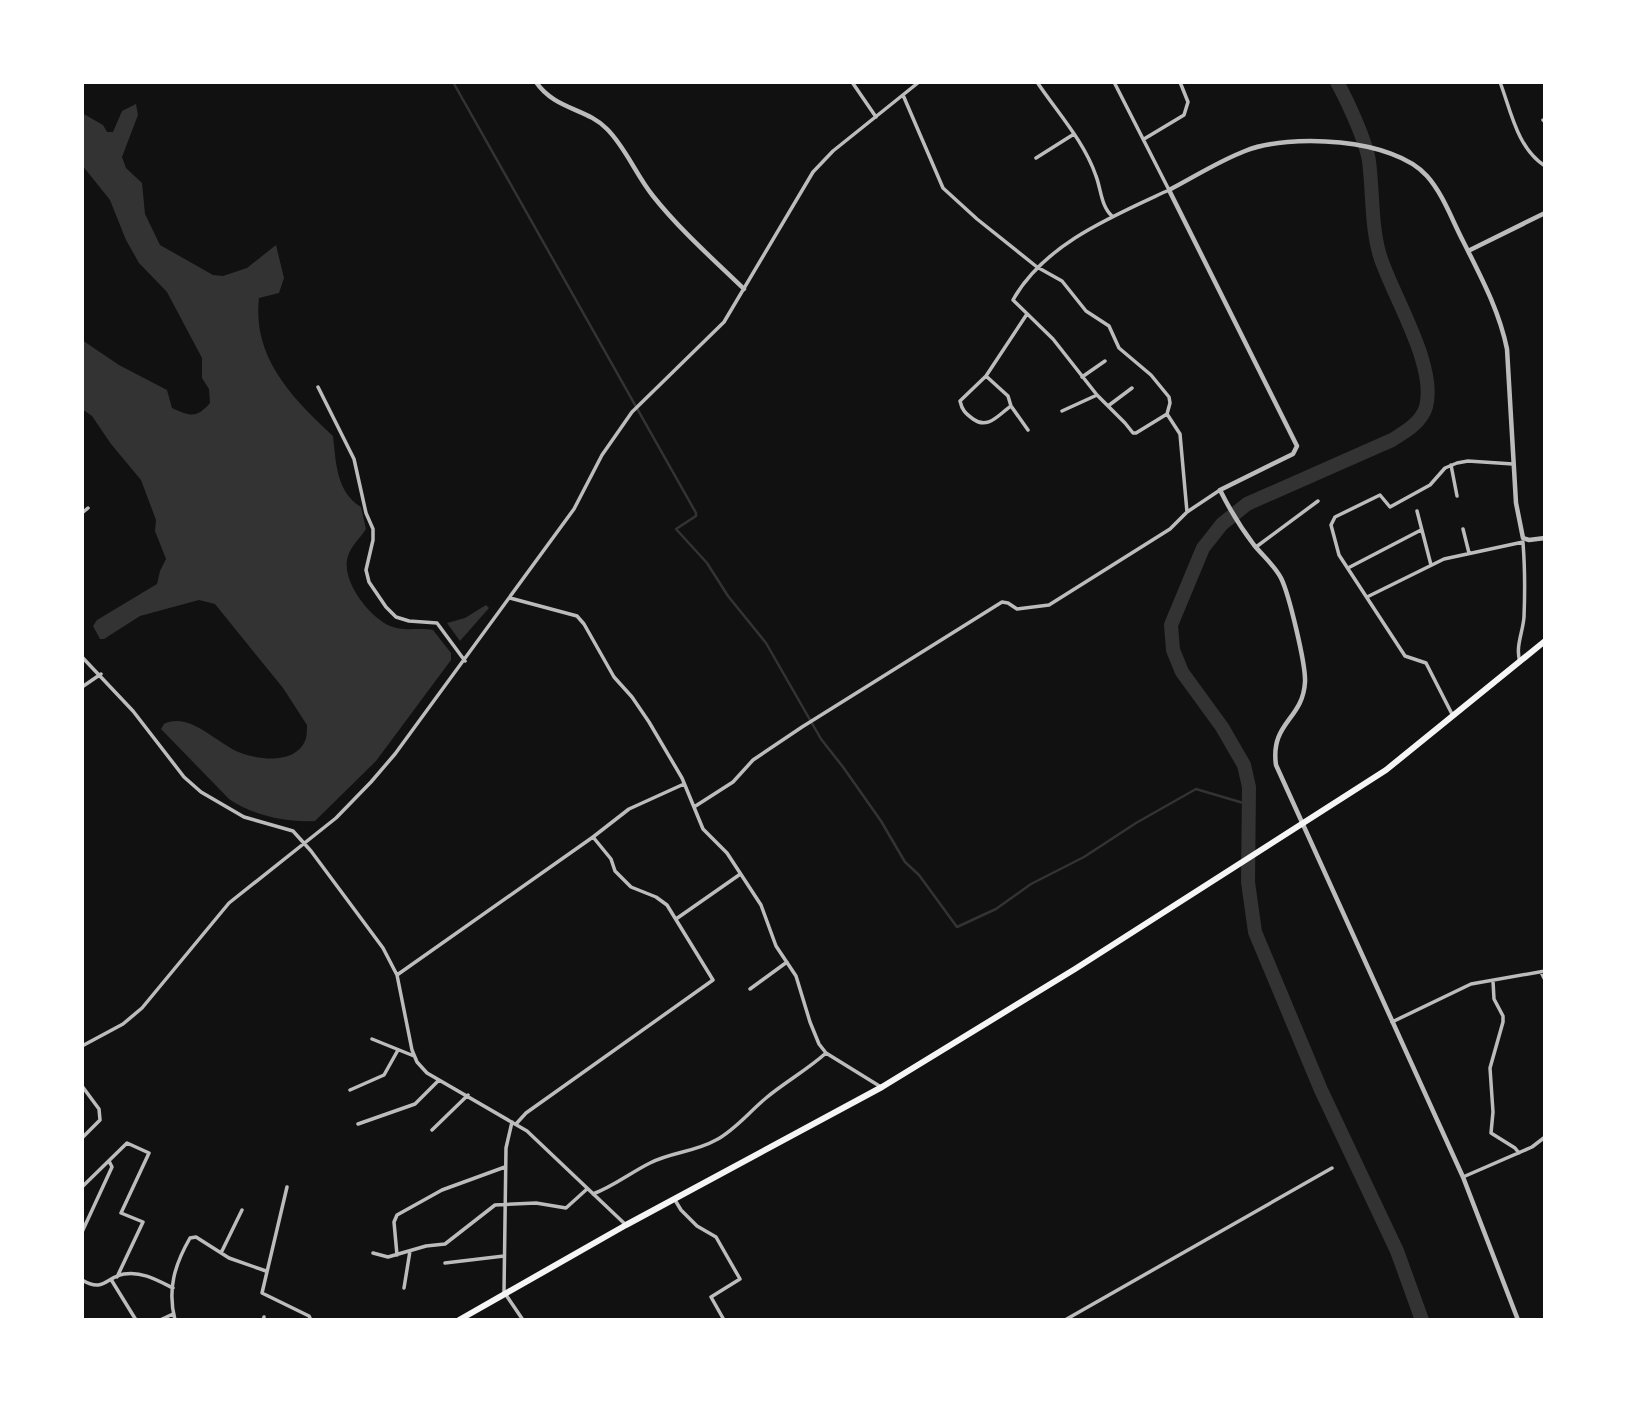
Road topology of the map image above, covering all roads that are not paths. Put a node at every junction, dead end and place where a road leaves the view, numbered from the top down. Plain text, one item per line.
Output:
1 (536, 82) edge
2 (852, 82) edge
3 (1044, 82) edge
4 (1114, 82) edge
5 (1180, 82) edge
6 (1500, 82) edge
7 (915, 83) edge
8 (1038, 84) edge
9 (903, 95) junction
10 (876, 117) junction
11 (1074, 134) junction
12 (1144, 139) junction
13 (1036, 158) dead end
14 (1545, 166) edge
15 (1169, 190) junction
16 (1545, 213) edge
17 (1112, 216) junction
18 (1468, 251) junction
19 (1037, 267) junction
20 (744, 289) junction
21 (1027, 314) junction
22 (1105, 361) dead end
23 (986, 376) junction
24 (1082, 377) junction
25 (317, 387) dead end
26 (1132, 388) dead end
27 (1097, 395) junction
28 (1011, 406) junction
29 (1108, 406) junction
30 (1062, 411) dead end
31 (1167, 414) junction
32 (1028, 430) dead end
33 (1513, 464) junction
34 (1451, 465) junction
35 (1220, 491) junction
36 (1457, 496) dead end
37 (1318, 501) dead end
38 (88, 508) dead end
39 (1416, 511) dead end
40 (1187, 512) junction
41 (82, 513) edge
42 (1463, 529) dead end
43 (1421, 530) junction
44 (1545, 538) edge
45 (1523, 540) junction
46 (1256, 547) junction
47 (1469, 553) junction
48 (1431, 565) junction
49 (1348, 568) junction
50 (1367, 597) junction
51 (510, 598) junction
52 (1545, 641) edge
53 (82, 657) edge
54 (464, 661) junction
55 (1520, 662) junction
56 (101, 674) junction
57 (82, 687) edge
58 (1454, 717) junction
59 (684, 783) junction
60 (694, 807) junction
61 (1303, 824) junction
62 (593, 837) junction
63 (303, 844) junction
64 (739, 874) junction
65 (676, 919) junction
66 (787, 962) junction
67 (1543, 972) edge
68 (397, 975) junction
69 (1545, 980) edge
70 (1493, 981) junction
71 (750, 989) dead end
72 (1392, 1023) junction
73 (372, 1039) dead end
74 (82, 1046) edge
75 (398, 1051) junction
76 (826, 1053) junction
77 (414, 1056) junction
78 (439, 1080) junction
79 (82, 1086) edge
80 (882, 1087) junction
81 (350, 1090) dead end
82 (468, 1095) junction
83 (514, 1123) junction
84 (358, 1124) dead end
85 (432, 1130) dead end
86 (1545, 1137) edge
87 (82, 1138) edge
88 (1519, 1153) junction
89 (109, 1161) junction
90 (506, 1167) junction
91 (1332, 1168) dead end
92 (1463, 1177) junction
93 (82, 1187) edge
94 (287, 1187) dead end
95 (587, 1189) junction
96 (593, 1194) junction
97 (674, 1199) junction
98 (504, 1203) junction
99 (242, 1210) dead end
100 (626, 1225) junction
101 (82, 1232) edge
102 (410, 1251) junction
103 (221, 1253) junction
104 (373, 1253) dead end
105 (397, 1255) junction
106 (504, 1256) junction
107 (445, 1263) dead end
108 (267, 1271) junction
109 (117, 1277) junction
110 (82, 1280) edge
111 (112, 1281) junction
112 (173, 1288) junction
113 (404, 1288) dead end
114 (504, 1292) junction
115 (174, 1317) edge
116 (136, 1320) edge
117 (160, 1320) edge
118 (311, 1320) edge
119 (458, 1320) edge
120 (523, 1320) edge
121 (724, 1320) edge
122 (1065, 1320) edge
123 (1518, 1320) edge

1 - 20 street
2 - 10 street
3 - 8 street
4 - 12 street
5 - 12 street
6 - 14 street
7 - 9 street
8 - 11 street
9 - 10 street
9 - 19 street
10 - 20 street
11 - 13 street
11 - 17 street
12 - 15 street
15 - 17 street
15 - 18 street
15 - 35 street
16 - 18 street
17 - 19 street
18 - 33 street
19 - 21 street
19 - 31 street
20 - 51 street
21 - 23 street
21 - 24 street
22 - 24 street
23 - 28 street
23 - 28 street
24 - 27 street
25 - 54 street
26 - 29 street
27 - 29 street
27 - 30 street
28 - 32 street
29 - 31 street
31 - 40 street
33 - 34 street
33 - 45 street
34 - 36 street
34 - 49 street
35 - 40 street
35 - 46 street
37 - 46 street
38 - 41 street
39 - 43 street
40 - 60 street
42 - 47 street
43 - 48 street
43 - 49 street
44 - 45 street
45 - 47 street
45 - 55 street
46 - 61 street
47 - 48 street
48 - 50 street
49 - 50 street
50 - 58 street
51 - 54 street
51 - 59 street
52 - 55 highway
53 - 56 street
54 - 63 street
55 - 58 highway
56 - 57 street
56 - 63 street
58 - 61 highway
59 - 60 street
59 - 62 street
60 - 64 street
61 - 72 street
61 - 80 highway
62 - 65 street
62 - 68 street
63 - 68 street
63 - 74 street
64 - 65 street
64 - 66 street
65 - 83 street
66 - 71 street
66 - 76 street
67 - 69 street
67 - 70 street
68 - 77 street
70 - 72 street
70 - 88 street
72 - 92 street
73 - 75 street
75 - 77 street
75 - 81 street
76 - 80 street
76 - 96 street
77 - 78 street
78 - 82 street
78 - 84 street
79 - 87 street
80 - 97 highway
82 - 83 street
82 - 85 street
83 - 90 street
83 - 95 street
86 - 88 street
88 - 92 street
89 - 93 street
89 - 101 street
89 - 109 street
90 - 98 street
90 - 105 street
91 - 122 street
92 - 123 street
94 - 108 street
95 - 96 street
95 - 98 street
96 - 100 street
97 - 100 highway
97 - 121 street
98 - 102 street
98 - 106 street
99 - 103 street
100 - 114 highway
102 - 105 street
102 - 113 street
103 - 108 street
103 - 112 street
104 - 105 street
106 - 107 street
106 - 114 street
108 - 118 street
109 - 111 street
109 - 112 street
110 - 111 street
111 - 116 street
112 - 115 street
114 - 119 highway
114 - 120 street
115 - 117 street

